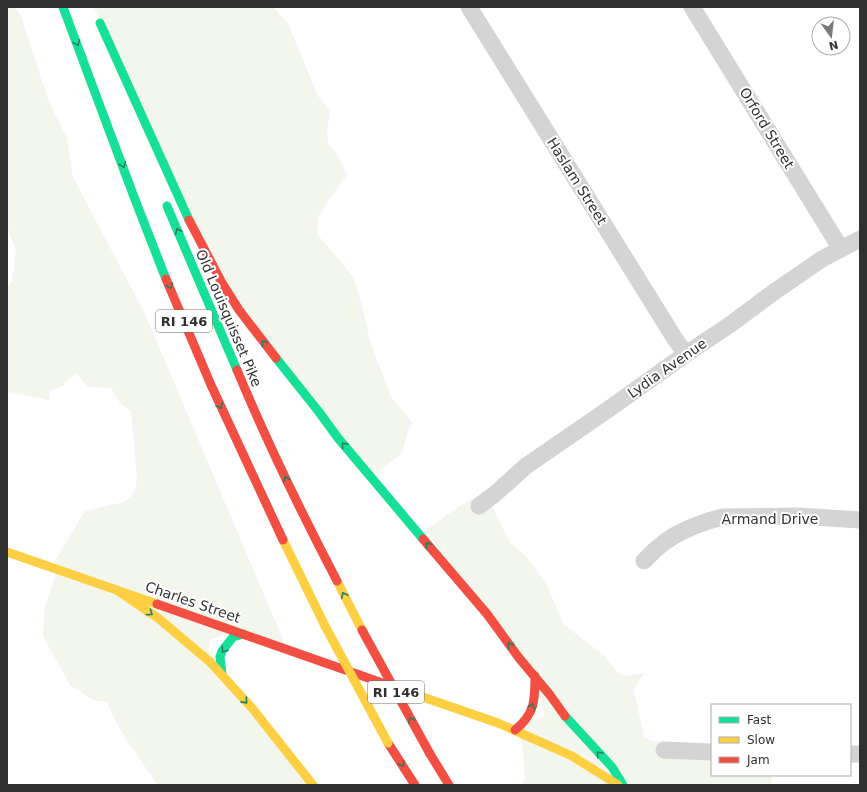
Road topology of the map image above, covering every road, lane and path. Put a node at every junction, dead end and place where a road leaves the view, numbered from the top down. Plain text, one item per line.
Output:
1 (63, 7) edge
2 (469, 7) edge
3 (692, 7) edge
4 (96, 12) dead end
5 (100, 23) junction
6 (140, 134) dead end
7 (165, 201) dead end
8 (860, 239) edge
9 (841, 249) junction
10 (686, 354) junction
11 (480, 506) dead end
12 (860, 520) edge
13 (7, 552) edge
14 (644, 561) dead end
15 (118, 591) junction
16 (243, 634) junction
17 (222, 674) junction
18 (535, 676) junction
19 (515, 730) junction
20 (664, 750) dead end
21 (711, 752) edge
22 (313, 785) edge
23 (415, 785) edge
24 (450, 785) edge
25 (618, 785) edge
26 (623, 785) edge

1 -> 23 main road, RI 146, bridge
2 - 10 street, Haslam Street
3 - 9 street, Orford Street
4 - 5 main road
5 - 6 main road
18 -> 5 main road
24 -> 7 main road, Old Louisquisset Pike / RI 146, bridge
8 - 9 street, Lydia Avenue
9 - 10 street, Lydia Avenue
10 - 11 street, Lydia Avenue
12 - 14 street, Armand Drive
13 - 15 main road, Charles Street
15 - 16 main road, Charles Street
15 -> 17 main road
16 -> 17 main road
16 - 19 main road, Charles Street
17 -> 22 main road
19 -> 18 main road
26 -> 18 main road
19 - 25 main road
20 - 21 street

